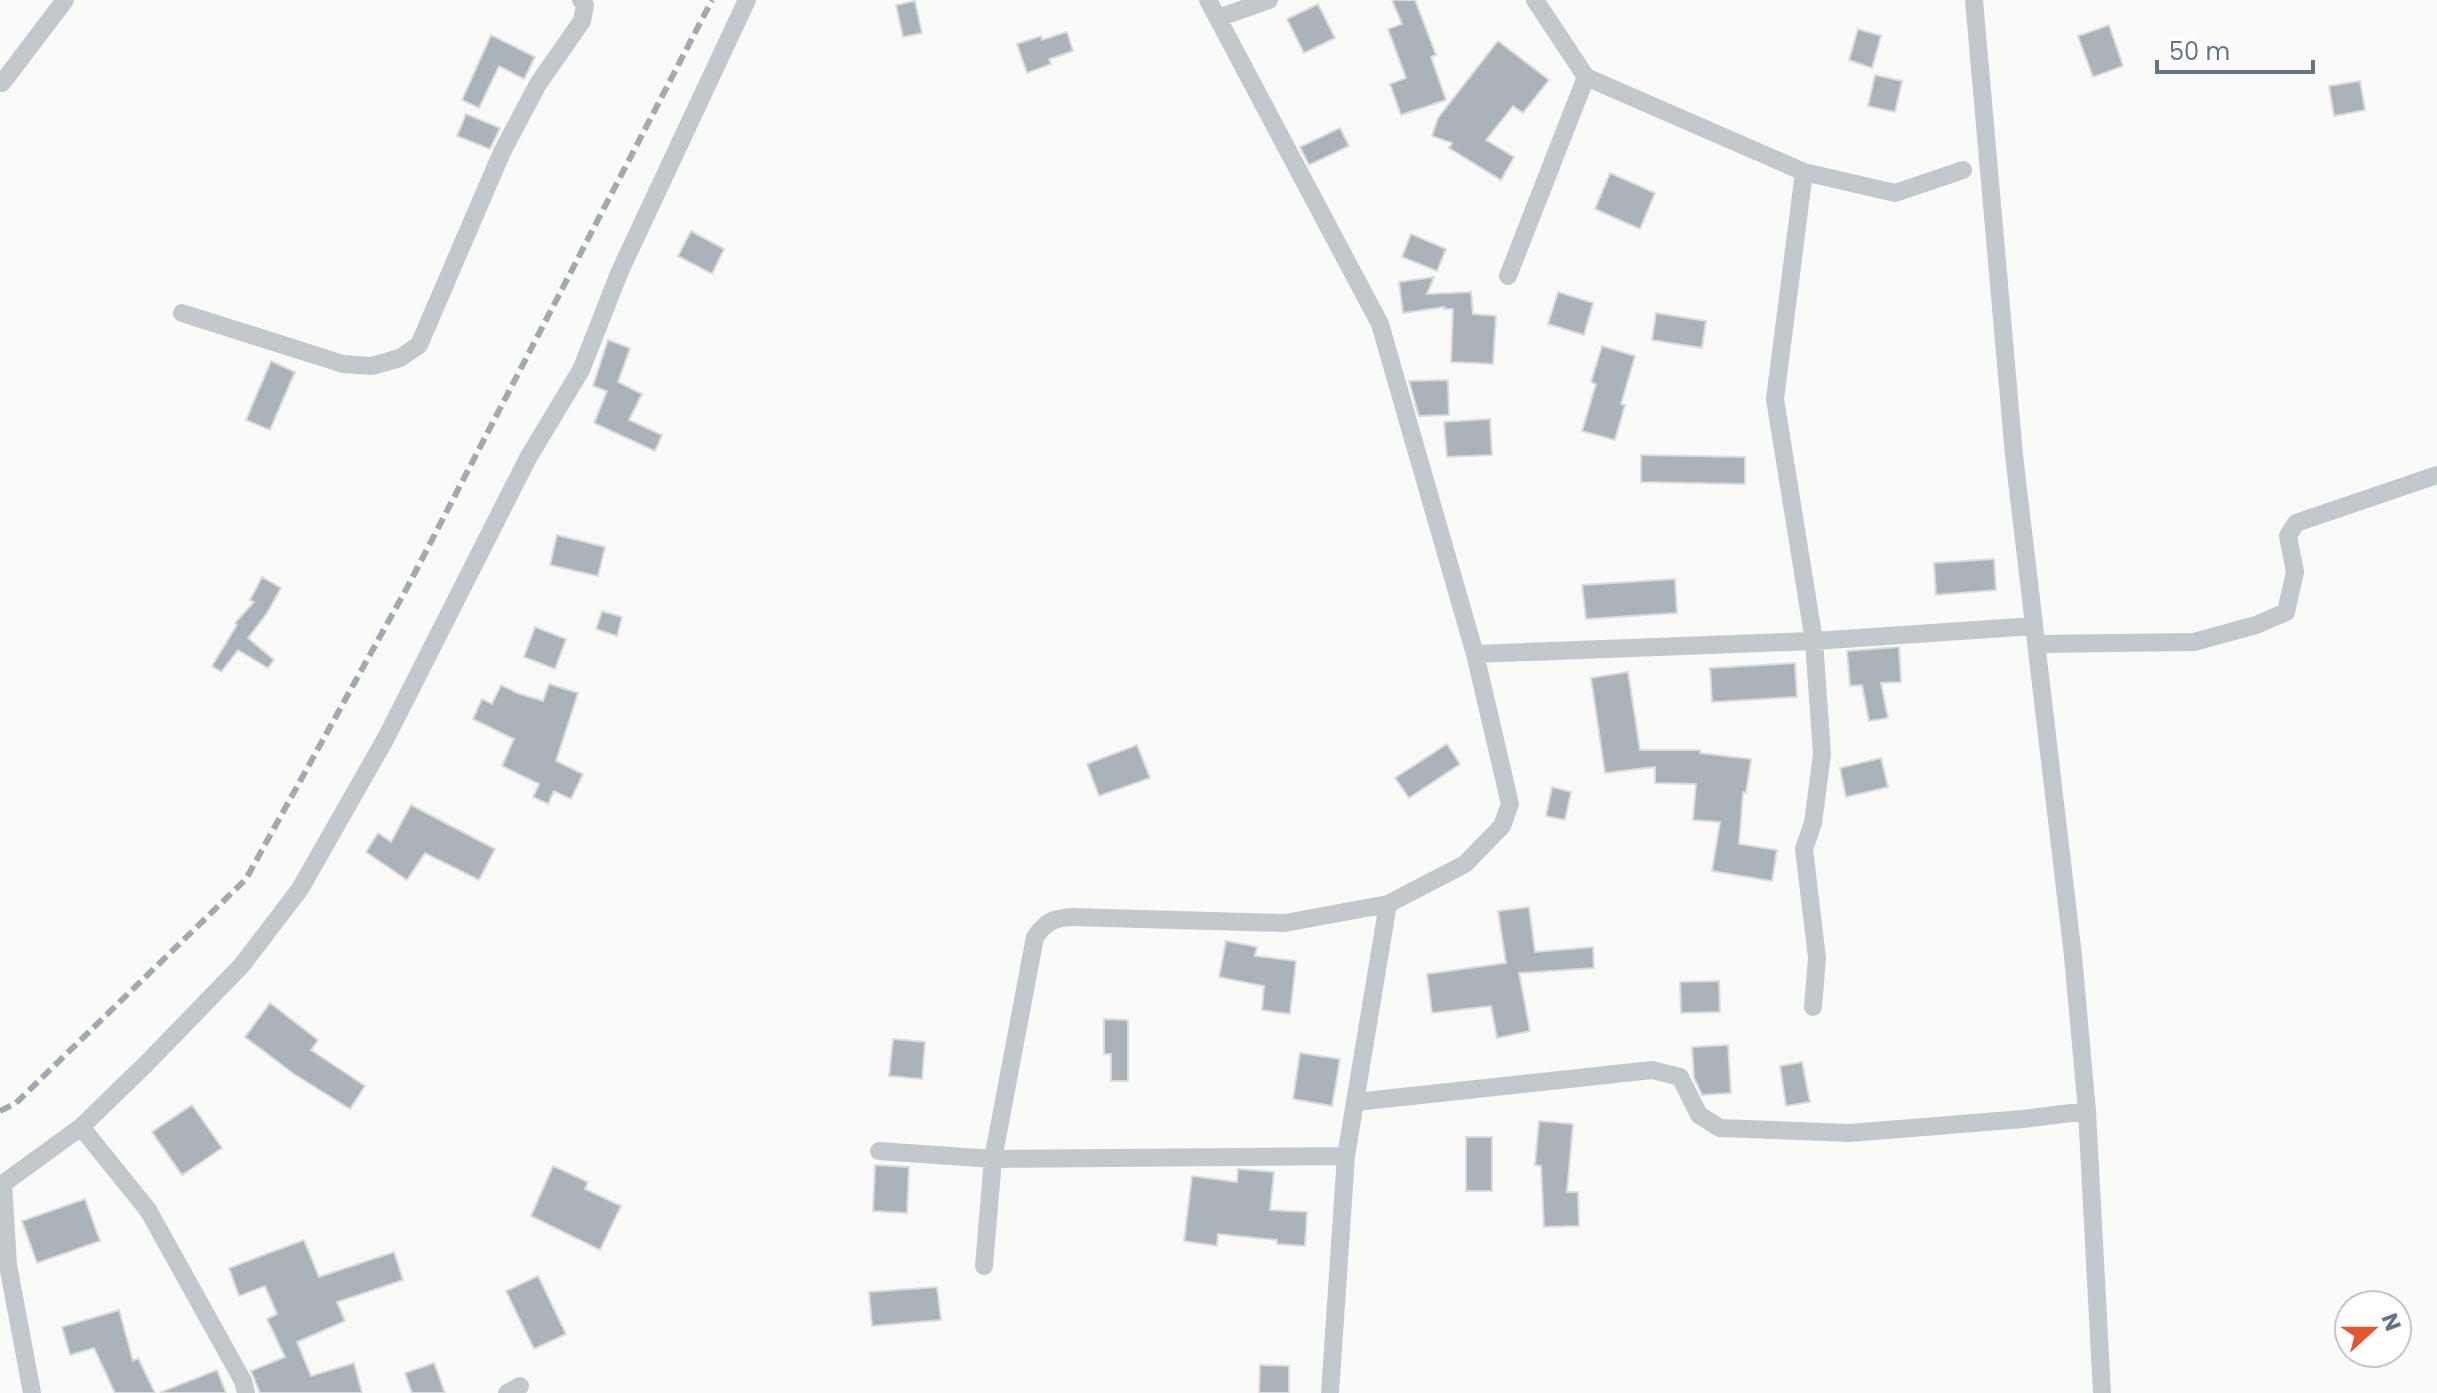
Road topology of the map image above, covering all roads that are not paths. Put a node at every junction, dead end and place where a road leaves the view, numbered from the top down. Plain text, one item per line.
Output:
1 (65, 0) edge
2 (581, 0) edge
3 (747, 0) edge
4 (1208, 0) edge
5 (1269, 0) edge
6 (1535, 0) edge
7 (1974, 0) edge
8 (1218, 18) junction
9 (1586, 77) junction
10 (2, 83) dead end
11 (1963, 170) dead end
12 (1804, 172) junction
13 (1508, 276) dead end
14 (182, 313) dead end
15 (2437, 475) edge
16 (2035, 635) junction
17 (1814, 641) junction
18 (1475, 654) junction
19 (1388, 904) junction
20 (1813, 1007) dead end
21 (1356, 1102) junction
22 (2087, 1111) junction
23 (81, 1127) junction
24 (879, 1151) dead end
25 (1346, 1156) junction
26 (993, 1159) junction
27 (2, 1185) edge
28 (984, 1266) dead end
29 (32, 1393) edge
30 (246, 1393) edge
31 (1330, 1393) edge
32 (2102, 1393) edge

1 - 10 street
2 - 14 street
3 - 23 street
4 - 8 street
5 - 8 street
6 - 9 street
7 - 16 street
8 - 18 street
9 - 12 street
9 - 13 street
11 - 12 street
12 - 17 street
15 - 16 street
16 - 17 street
16 - 22 street
17 - 18 street
17 - 20 street
18 - 19 street
19 - 21 street
19 - 26 street
21 - 22 street
21 - 25 street
22 - 32 street
23 - 27 street
23 - 30 street
24 - 26 street
25 - 26 street
25 - 31 street
26 - 28 street
27 - 29 street

